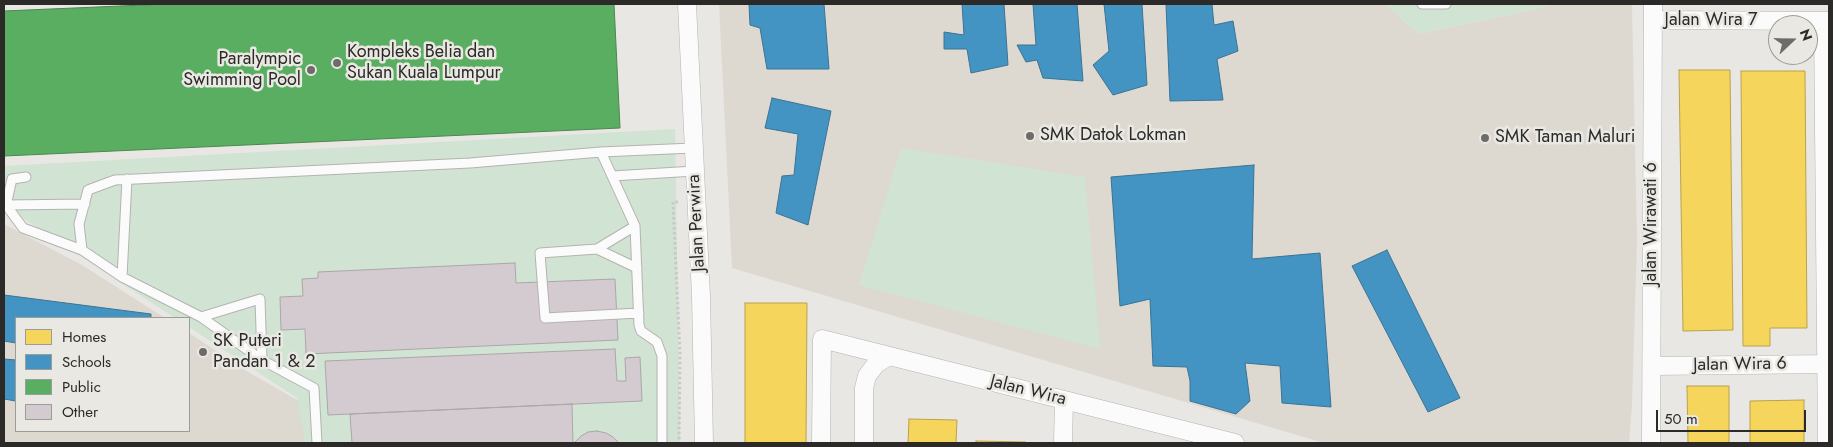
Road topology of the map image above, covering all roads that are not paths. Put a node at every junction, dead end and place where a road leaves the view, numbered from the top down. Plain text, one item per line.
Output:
1 (687, 4) edge
2 (1422, 4) edge
3 (1446, 4) edge
4 (1653, 12) edge
5 (1826, 21) edge
6 (693, 148) junction
7 (600, 152) junction
8 (695, 171) junction
9 (612, 176) junction
10 (26, 177) dead end
11 (127, 179) junction
12 (85, 204) junction
13 (6, 205) junction
14 (635, 226) junction
15 (597, 249) junction
16 (82, 250) junction
17 (637, 268) junction
18 (122, 277) junction
19 (639, 313) junction
20 (201, 317) junction
21 (889, 356) junction
22 (262, 360) junction
23 (1827, 364) edge
24 (1652, 366) junction
25 (1064, 400) junction
26 (317, 443) edge
27 (662, 443) edge
28 (704, 443) edge
29 (821, 443) edge
30 (864, 443) edge
31 (1064, 443) edge
32 (1235, 443) edge
33 (1651, 443) edge
34 (1827, 443) edge

1 - 6 street, Jalan Perwira
2 - 3 lane
4 - 5 street, Jalan Wira 7
4 - 24 street, Jalan Wirawati 6
5 - 23 street
6 - 7 lane
6 - 8 street, Jalan Perwira
7 - 9 lane
7 - 11 lane
8 - 9 lane
8 - 28 street, Jalan Perwira
9 - 14 lane
10 - 13 lane
11 - 12 lane
11 - 18 lane
12 - 13 lane
12 - 16 lane
13 - 16 lane
14 - 15 lane
14 - 17 lane
15 - 17 lane
15 - 19 lane
16 - 18 lane
17 - 19 lane
18 - 20 lane
19 - 27 lane
20 - 22 lane
20 - 22 lane
21 - 25 street, Jalan Wira
21 - 29 street, Jalan Wira
21 - 30 street
22 - 26 lane
23 - 24 street, Jalan Wira 6
23 - 34 street
24 - 33 street, Jalan Wirawati 6
25 - 31 street
25 - 32 street, Jalan Wira

